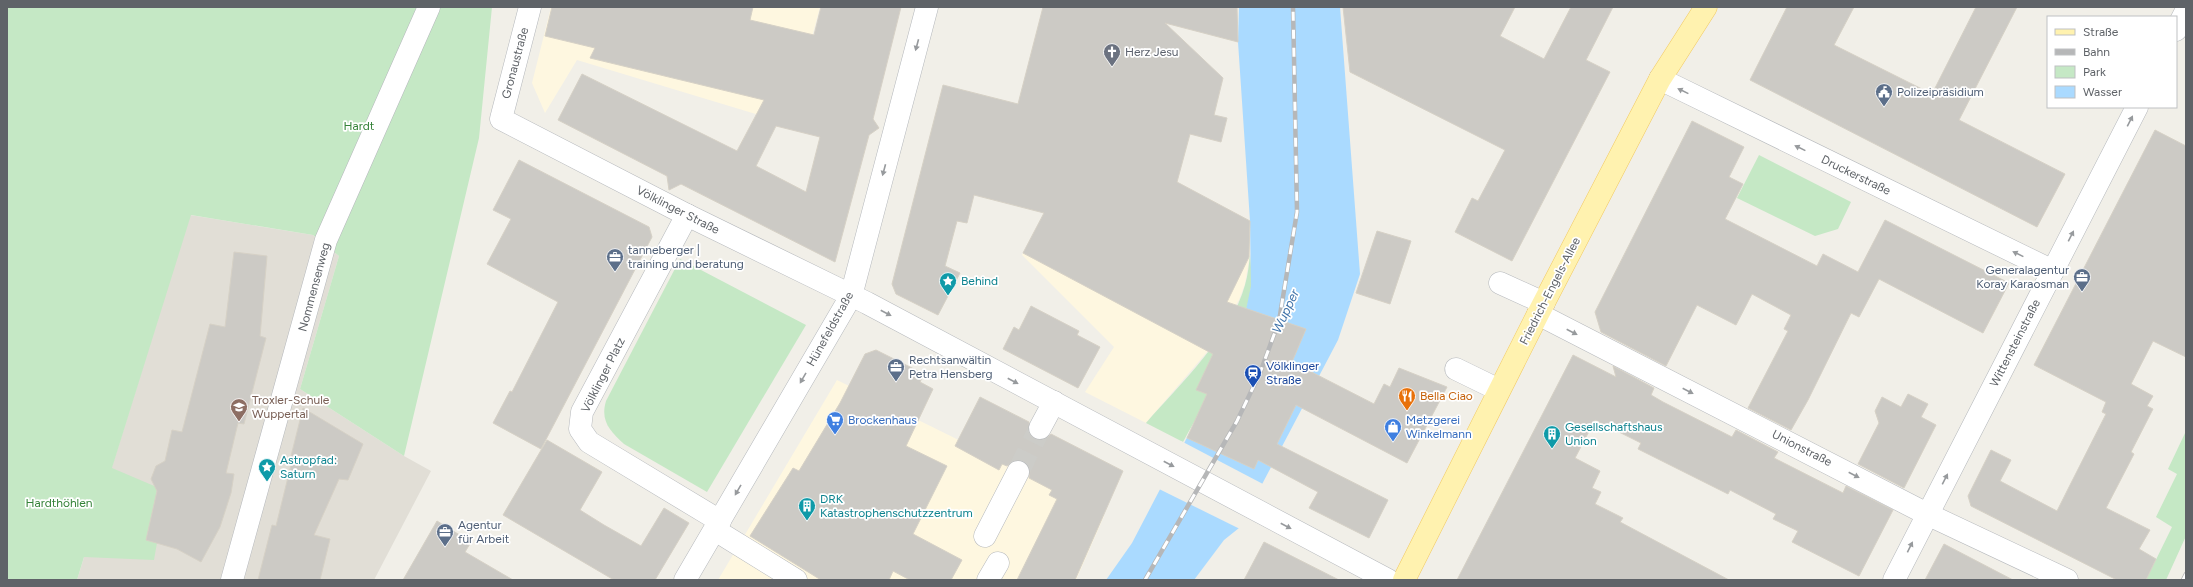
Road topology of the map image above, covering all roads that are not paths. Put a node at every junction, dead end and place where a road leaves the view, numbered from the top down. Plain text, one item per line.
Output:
1 (429, 7) edge
2 (530, 7) edge
3 (927, 7) edge
4 (1706, 7) edge
5 (2186, 10) edge
6 (2177, 28) edge
7 (1660, 79) junction
8 (2136, 108) edge
9 (501, 119) joint
10 (687, 215) junction
11 (2053, 271) junction
12 (1500, 283) dead end
13 (851, 296) junction
14 (1541, 309) junction
15 (1456, 369) dead end
16 (1499, 390) junction
17 (1054, 402) junction
18 (1040, 428) tunnel mouth
19 (1018, 472) tunnel mouth
20 (1926, 514) junction
21 (717, 526) junction
22 (985, 536) dead end
23 (232, 580) edge
24 (686, 580) edge
25 (796, 580) edge
26 (1388, 580) edge
27 (1404, 580) edge
28 (1894, 580) edge
29 (2067, 580) edge

1 - 23 street, Nommensenweg
2 - 9 street, Gronaustraße
3 -> 13 street, Hünefeldstraße
4 - 7 main road, Friedrich-Engels-Allee
5 - 6 street
11 -> 7 street, Druckerstraße
7 - 14 main road, Friedrich-Engels-Allee
11 -> 8 street, Wittensteinstraße
9 - 10 street, Völklinger Straße
10 - 13 street, Völklinger Straße
10 - 21 street, Völklinger Platz
20 -> 11 street, Wittensteinstraße
12 - 14 street, Unionstraße
13 -> 17 street, Völklinger Straße
13 -> 21 street, Hünefeldstraße
14 - 16 main road, Friedrich-Engels-Allee
14 -> 20 street, Unionstraße
15 - 16 street
16 - 27 main road, Friedrich-Engels-Allee
17 - 18 street
17 -> 26 street, Völklinger Straße
19 - 22 street
28 -> 20 street, Wittensteinstraße
20 - 29 street, Unionstraße
21 - 24 street, Hünefeldstraße
21 - 25 street, Völklinger Platz

